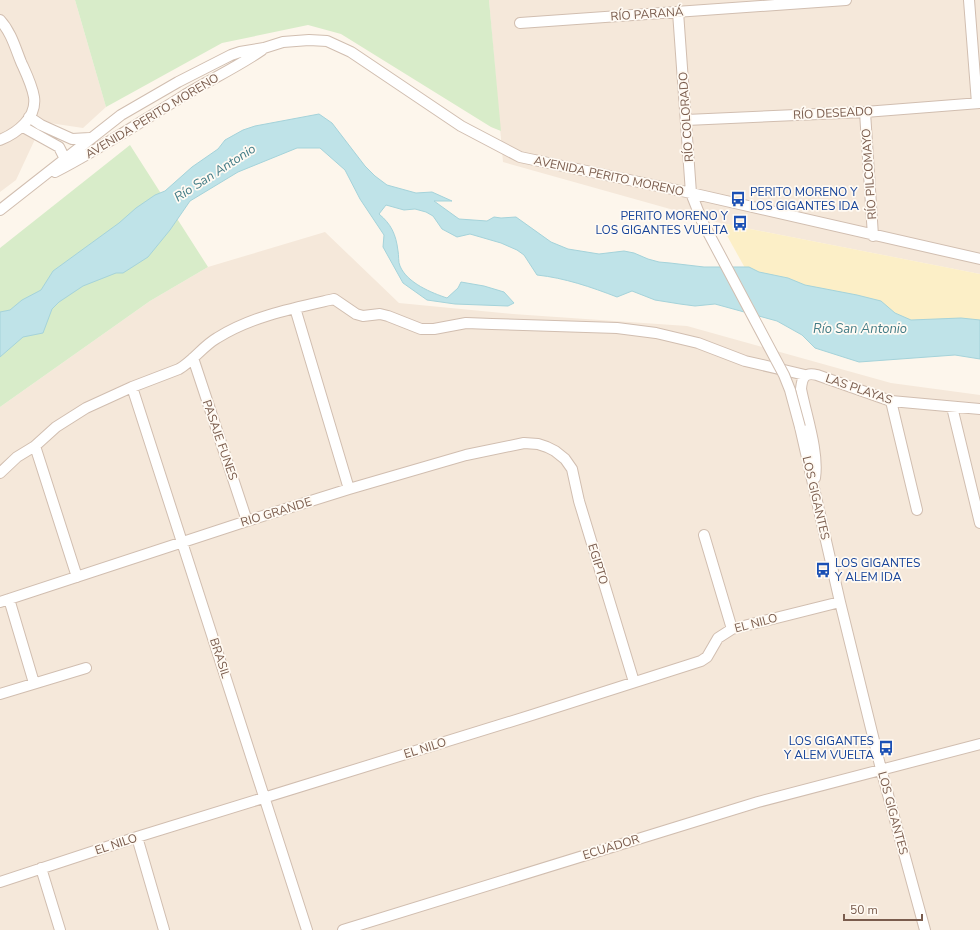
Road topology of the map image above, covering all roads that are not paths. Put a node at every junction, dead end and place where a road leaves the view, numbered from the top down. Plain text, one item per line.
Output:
1 (846, 0) edge
2 (969, 0) edge
3 (772, 2) edge
4 (678, 12) junction
5 (0, 20) edge
6 (520, 23) dead end
7 (264, 48) junction
8 (979, 103) edge
9 (865, 112) junction
10 (29, 117) junction
11 (686, 120) junction
12 (23, 127) junction
13 (90, 138) junction
14 (0, 140) edge
15 (65, 158) junction
16 (39, 180) junction
17 (692, 193) junction
18 (0, 210) edge
19 (702, 221) joint
20 (873, 236) junction
21 (980, 259) edge
22 (295, 308) junction
23 (193, 358) junction
24 (808, 374) junction
25 (132, 387) junction
26 (891, 401) junction
27 (952, 407) junction
28 (980, 409) edge
29 (35, 446) junction
30 (555, 451) joint
31 (0, 473) edge
32 (349, 489) junction
33 (814, 489) junction
34 (917, 510) dead end
35 (247, 521) junction
36 (980, 523) edge
37 (704, 535) dead end
38 (183, 542) junction
39 (76, 577) junction
40 (4, 600) edge
41 (840, 602) junction
42 (732, 629) junction
43 (86, 668) dead end
44 (634, 682) junction
45 (34, 683) junction
46 (0, 694) edge
47 (980, 744) edge
48 (881, 769) junction
49 (264, 797) junction
50 (137, 837) junction
51 (41, 868) junction
52 (0, 882) edge
53 (60, 930) edge
54 (164, 930) edge
55 (307, 930) edge
56 (343, 930) edge
57 (925, 930) edge

1 - 3 street, RÍO PARANÁ
2 - 8 street
3 - 4 street, RÍO PARANÁ
4 - 6 street, RÍO PARANÁ
4 - 11 street, RÍO COLORADO
5 - 10 street
7 - 13 street, AVENIDA PERITO MORENO
7 - 16 street, AVENIDA PERITO MORENO
7 - 17 street, AVENIDA PERITO MORENO
8 - 9 street, RÍO DESEADO
9 - 11 street, RÍO DESEADO
9 - 20 street, RÍO PILCOMAYO
10 - 12 street
10 - 13 street
11 - 17 street, RÍO COLORADO
12 - 14 street
12 - 15 street
13 - 15 street, AVENIDA PERITO MORENO
15 - 16 street, AVENIDA PERITO MORENO
16 - 18 street, AVENIDA PERITO MORENO
17 - 19 street, RÍO COLORADO
17 - 20 street, AVENIDA PERITO MORENO
19 - 33 street, LOS GIGANTES, bridge
20 - 21 street, AVENIDA PERITO MORENO
22 - 23 street, LAS PLAYAS
22 - 24 street, LAS PLAYAS
22 - 32 street
23 - 25 street, LAS PLAYAS
23 - 35 street, PASAJE FUNES
24 - 26 street, LAS PLAYAS
24 - 33 street
25 - 29 street, LAS PLAYAS
25 - 38 street, BRASIL
26 - 27 street, LAS PLAYAS
26 - 34 street
27 - 28 street, LAS PLAYAS
27 - 36 street
29 - 31 street, LAS PLAYAS
29 - 39 street
30 - 32 street, RIO GRANDE
30 - 44 street, EGIPTO
32 - 35 street, RIO GRANDE
33 - 41 street, LOS GIGANTES
35 - 38 street, RIO GRANDE
37 - 42 street
38 - 39 street, RIO GRANDE
38 - 49 street, BRASIL
39 - 40 street, RIO GRANDE
40 - 45 street
41 - 42 street, EL NILO
41 - 48 street, LOS GIGANTES
42 - 44 street, EL NILO
43 - 45 street
44 - 49 street, EL NILO
45 - 46 street
47 - 48 street, ECUADOR
48 - 56 street, ECUADOR
48 - 57 street, LOS GIGANTES
49 - 50 street, EL NILO
49 - 55 street, BRASIL
50 - 51 street, EL NILO
50 - 54 street
51 - 52 street, EL NILO
51 - 53 street

